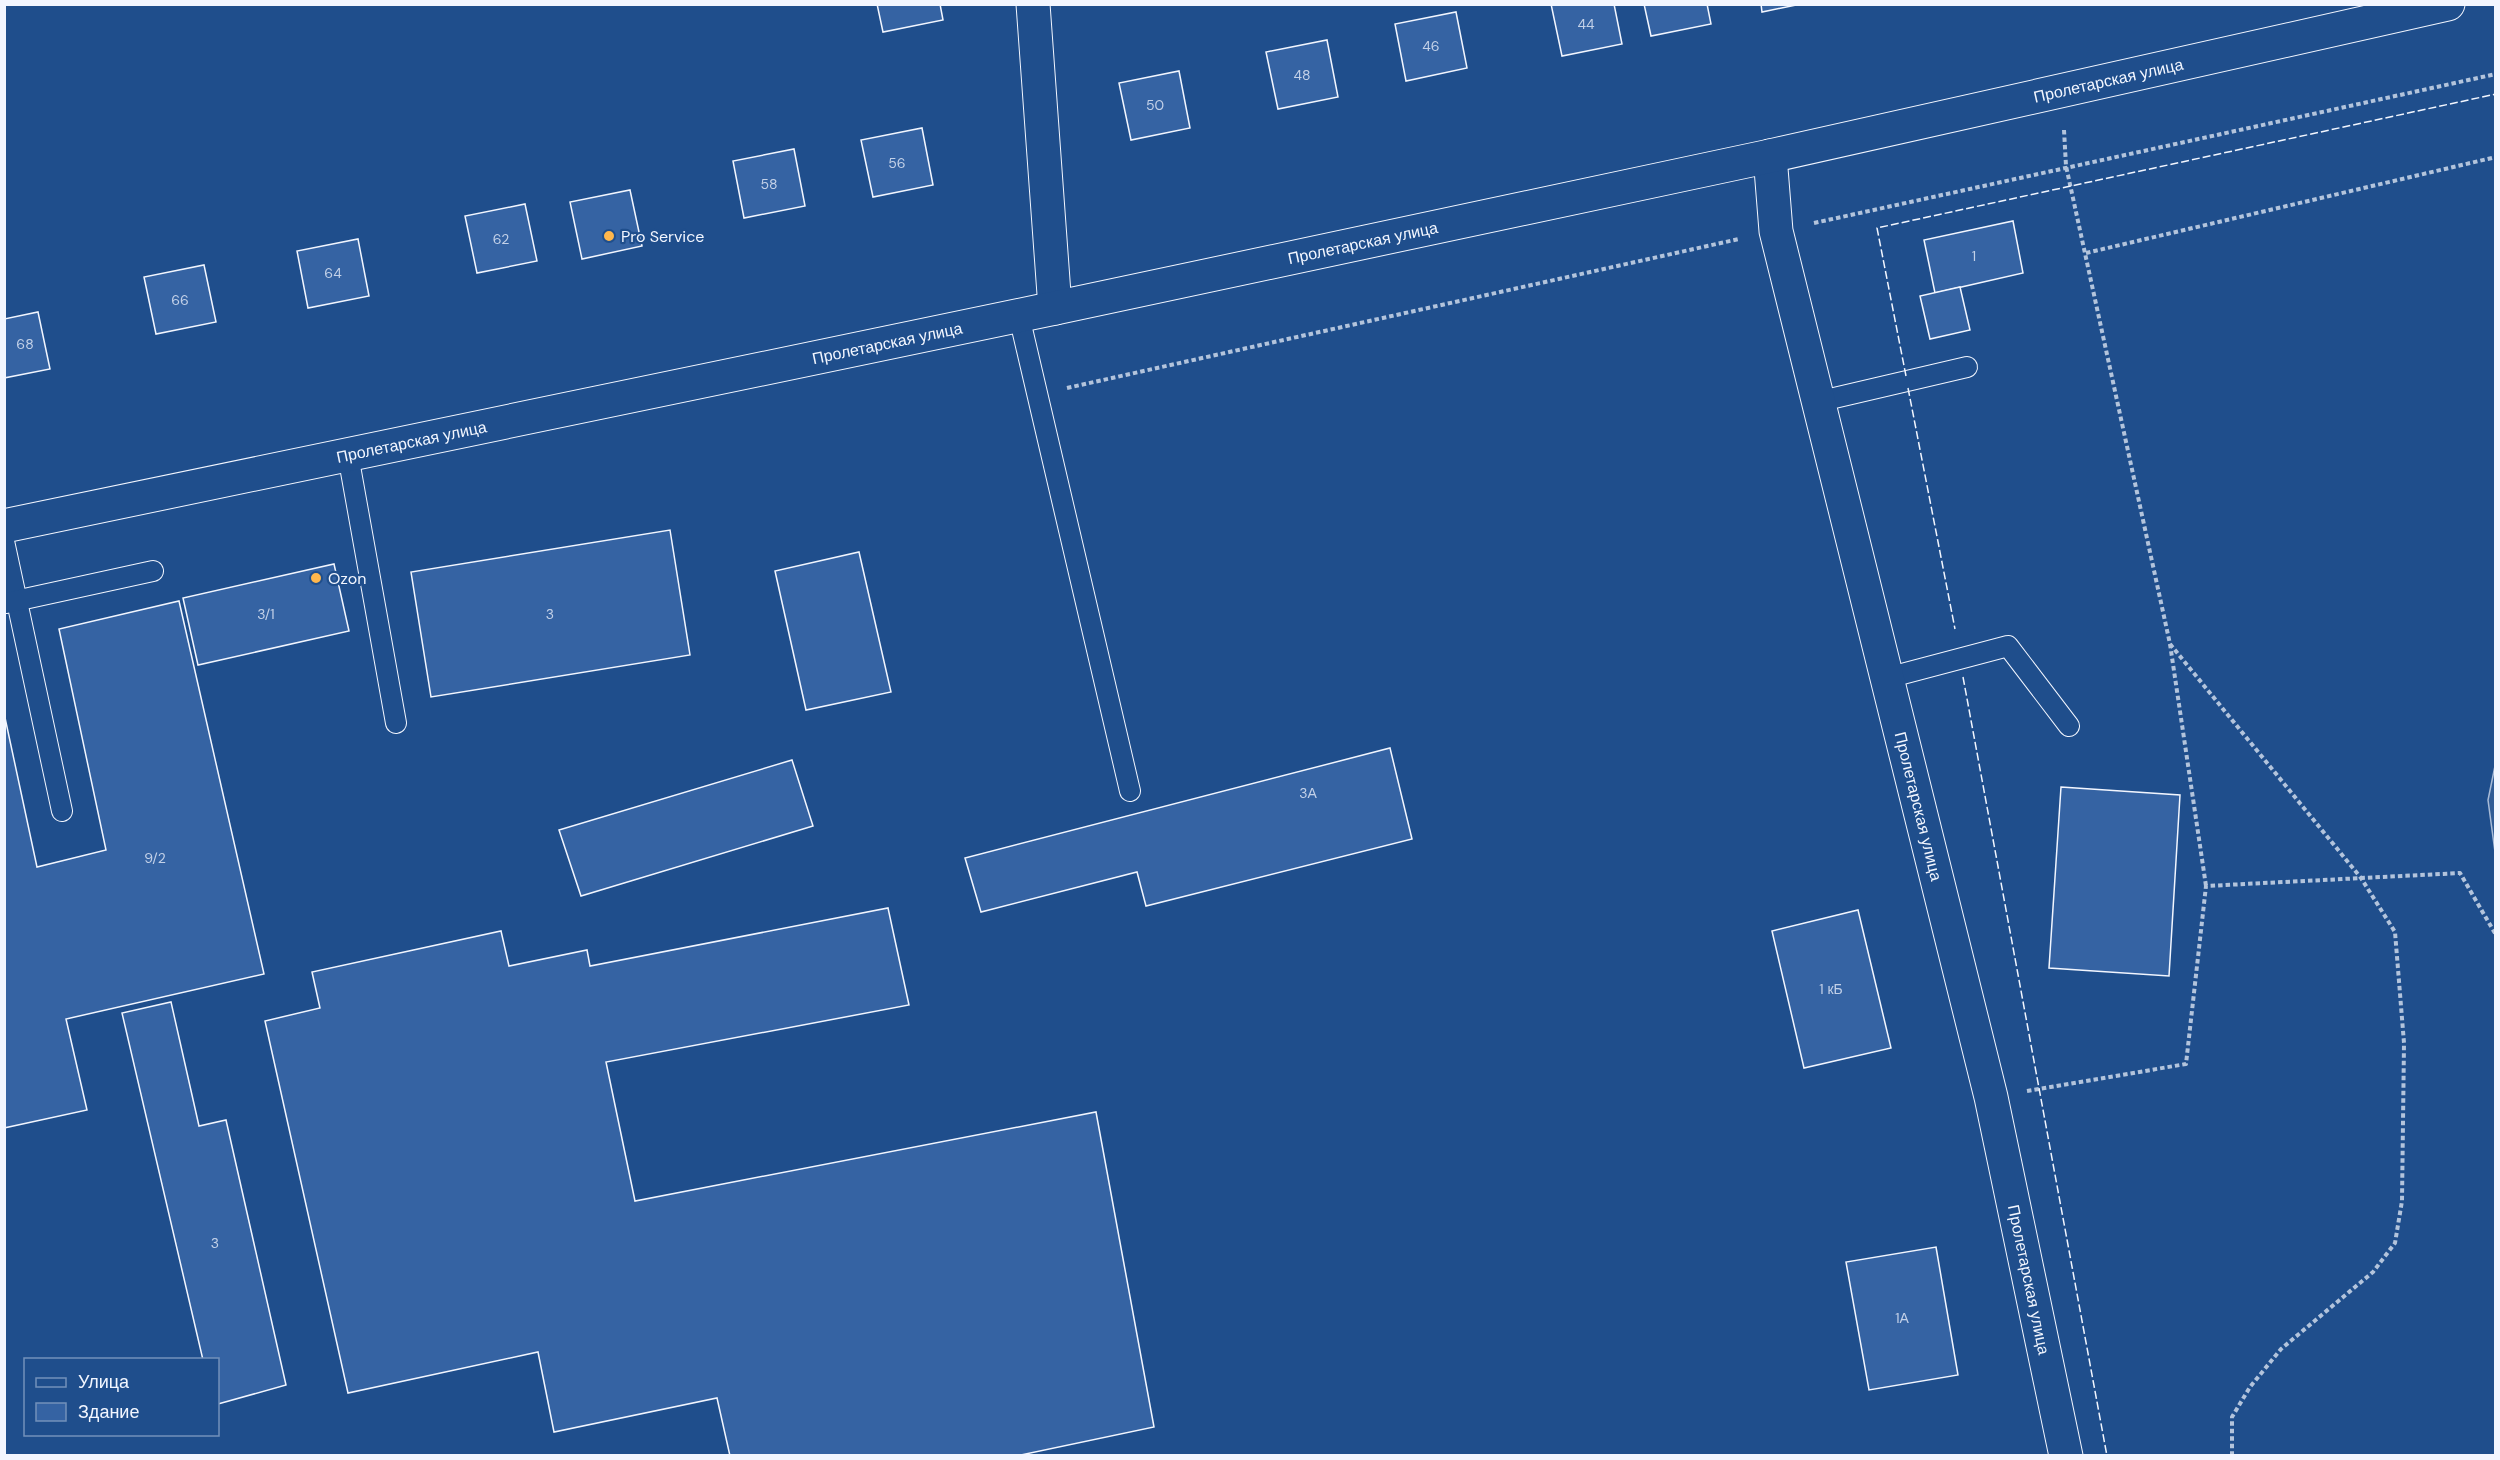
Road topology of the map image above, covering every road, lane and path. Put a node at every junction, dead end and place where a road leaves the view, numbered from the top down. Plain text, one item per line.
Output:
1 (1033, 4) edge
2 (2432, 6) edge
3 (2062, 90) junction
4 (1770, 156) junction
5 (2496, 157) edge
6 (2086, 253) junction
7 (1055, 308) junction
8 (1019, 316) junction
9 (1967, 367) dead end
10 (1817, 402) junction
11 (348, 455) junction
12 (4, 526) edge
13 (4, 541) edge
14 (153, 570) dead end
15 (11, 602) edge
16 (2170, 644) junction
17 (1887, 678) junction
18 (396, 723) dead end
19 (2068, 726) dead end
20 (1130, 790) dead end
21 (62, 811) dead end
22 (2361, 878) junction
23 (2206, 886) junction
24 (2496, 935) edge
25 (1991, 1097) junction
26 (2066, 1455) edge
27 (2232, 1455) edge

1 - 7 main road
2 - 3 main road, Пролетарская улица
3 - 4 main road, Пролетарская улица
3 - 6 path
4 - 7 main road, Пролетарская улица
4 - 10 main road, Пролетарская улица
5 - 6 path
6 - 16 path
7 - 8 main road, Пролетарская улица
8 - 11 main road, Пролетарская улица
8 - 20 lane
9 - 10 lane
10 - 17 main road, Пролетарская улица
11 - 12 main road, Пролетарская улица
11 - 18 lane
13 - 15 lane
14 - 15 lane
15 - 21 lane
16 - 22 path
16 - 23 path
17 - 19 lane
17 - 25 main road, Пролетарская улица
22 - 23 path
22 - 24 path
22 - 27 path
23 - 25 path
25 - 26 main road, Пролетарская улица

